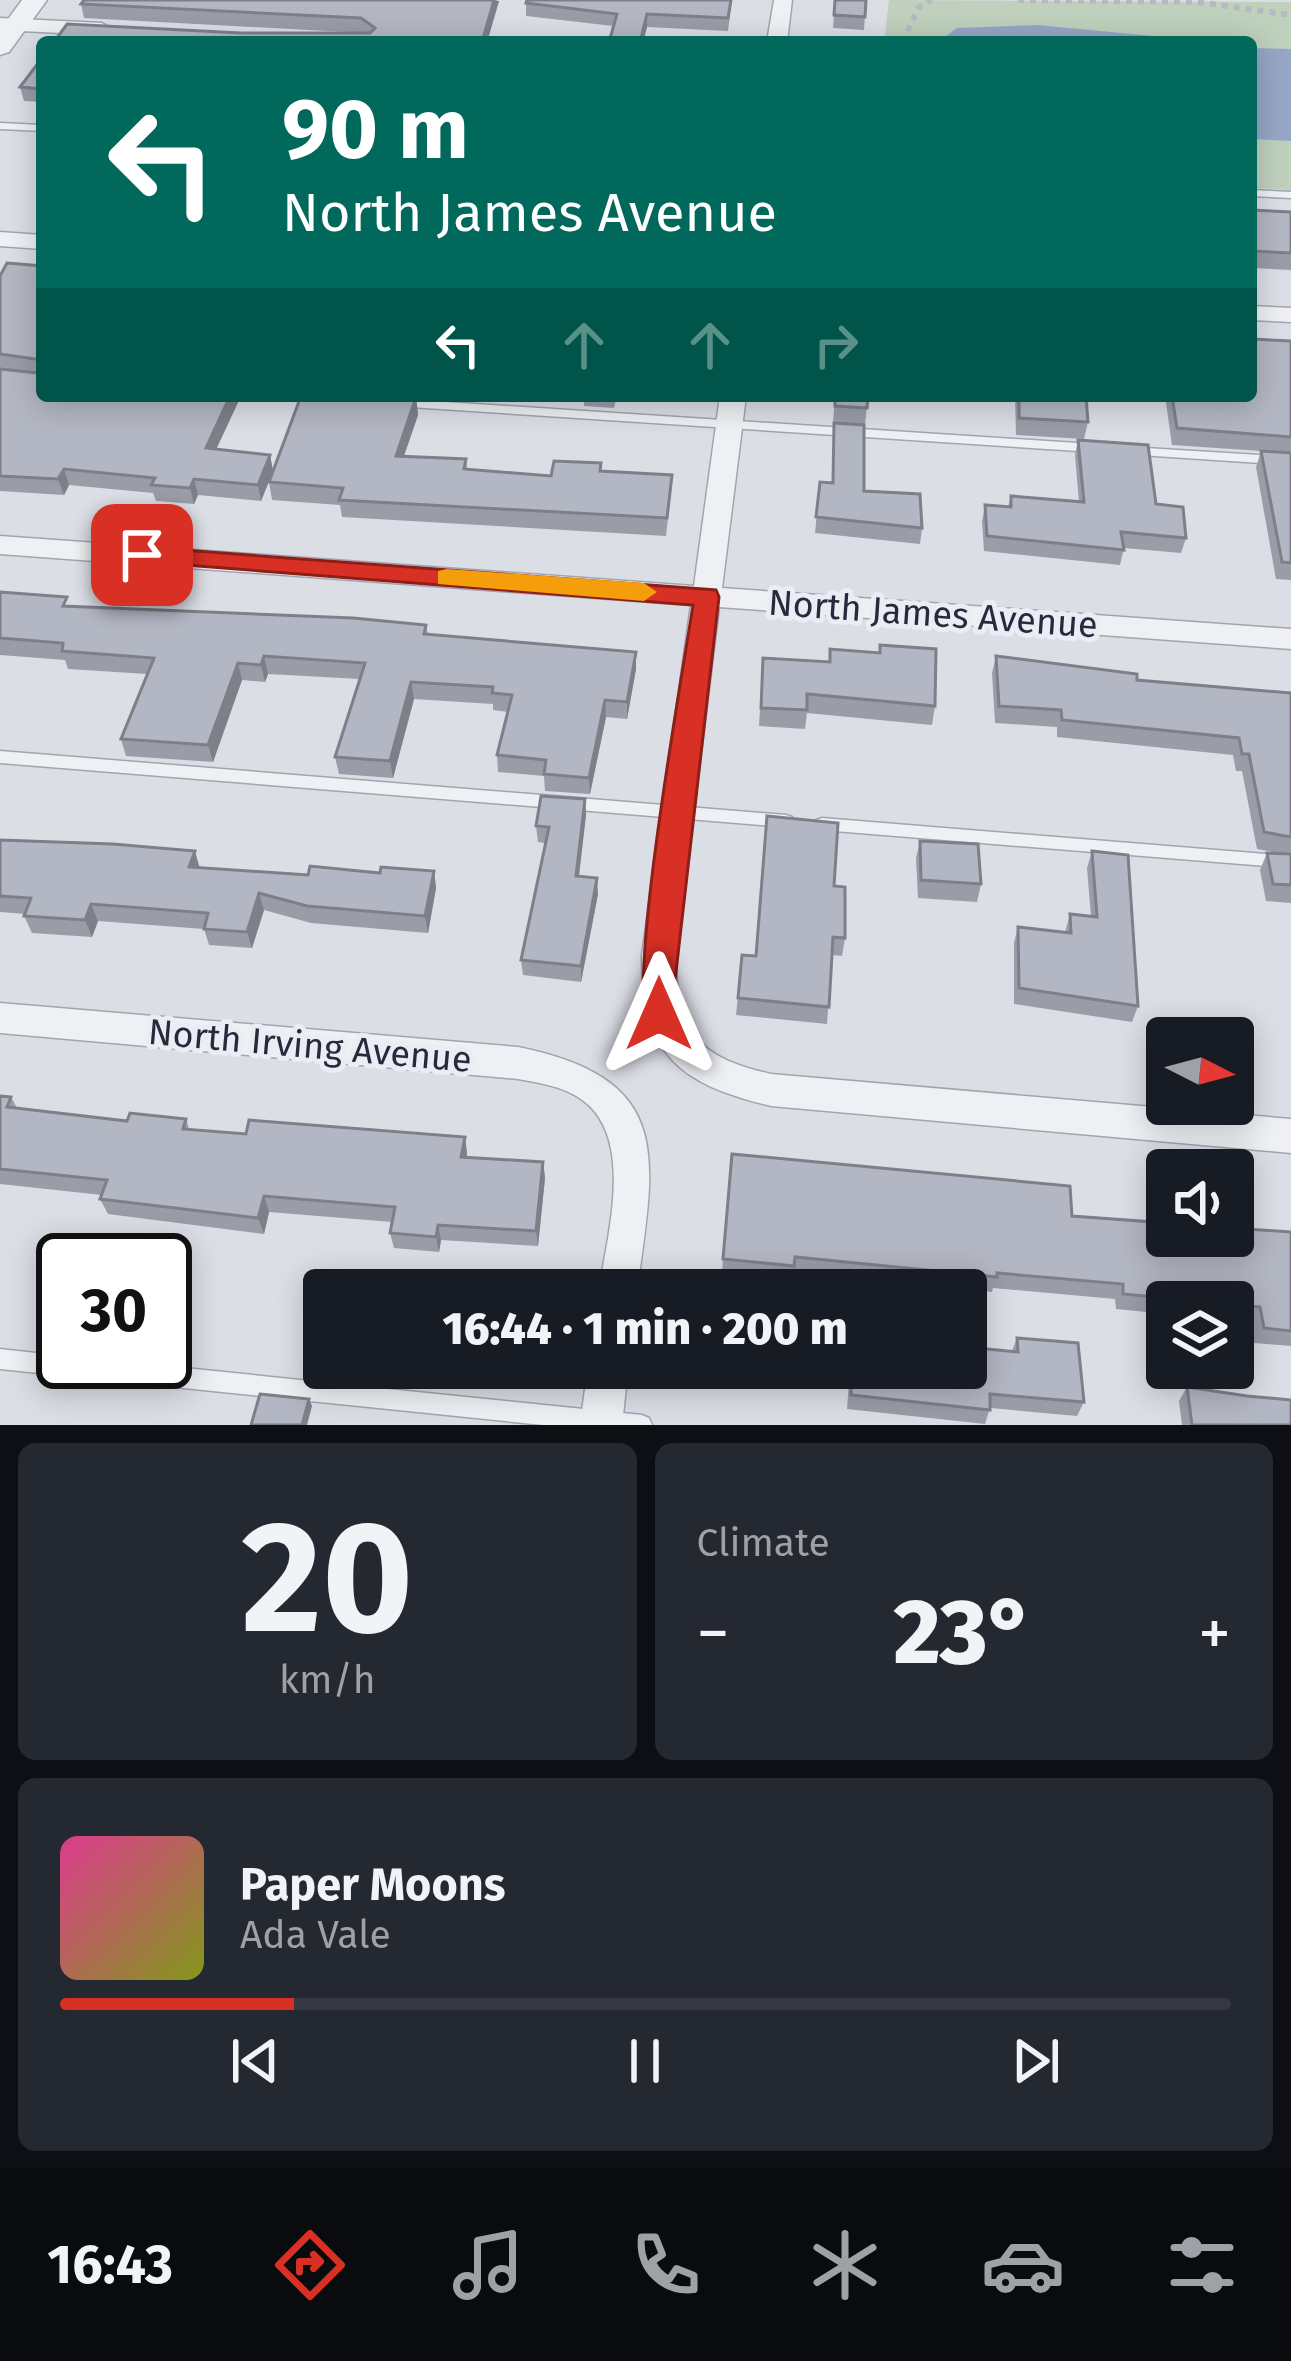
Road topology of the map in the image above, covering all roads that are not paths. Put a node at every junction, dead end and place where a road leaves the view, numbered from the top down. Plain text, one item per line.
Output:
1 (35, 0) edge
2 (783, 0) edge
3 (8, 24) edge
4 (123, 30) edge
5 (778, 36) edge
6 (0, 47) edge
7 (0, 126) edge
8 (36, 128) edge
9 (1257, 193) edge
10 (1291, 195) edge
11 (0, 239) edge
12 (36, 242) edge
13 (1257, 313) edge
14 (1291, 315) edge
15 (388, 402) edge
16 (731, 410) edge
17 (1291, 461) edge
18 (0, 545) edge
19 (706, 597) junction
20 (1291, 639) edge
21 (0, 757) edge
22 (679, 812) junction
23 (1291, 862) edge
24 (0, 1018) edge
25 (1291, 1136) edge
26 (620, 1269) edge
27 (0, 1359) edge
28 (610, 1389) edge
29 (614, 1424) edge

1 - 3 street
2 - 5 street
3 - 4 street
3 - 6 street
7 - 8 lane
9 - 10 lane
11 - 12 street
13 - 14 street
15 - 16 lane
16 - 17 lane
16 - 19 street
18 - 19 street, North James Avenue
19 - 20 street, North James Avenue
19 - 22 street
21 - 22 lane
22 - 23 lane
22 - 25 street
24 - 26 street, North Irving Avenue
27 - 29 lane
28 - 29 street

